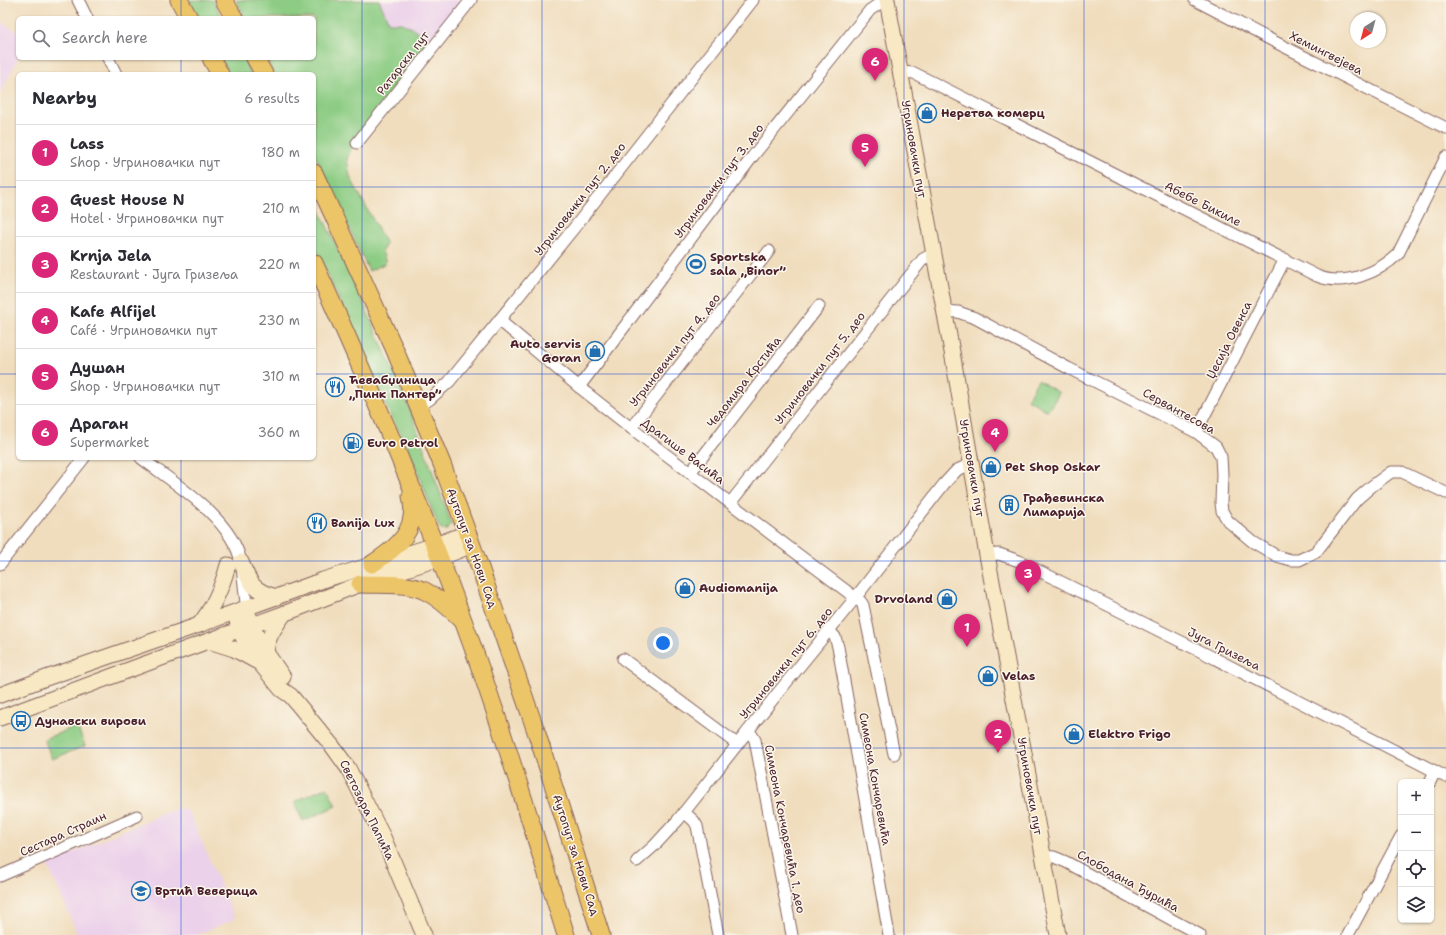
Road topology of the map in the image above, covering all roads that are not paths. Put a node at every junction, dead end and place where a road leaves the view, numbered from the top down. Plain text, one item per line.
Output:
1 (78, 0) edge
2 (179, 0) edge
3 (224, 0) edge
4 (471, 0) edge
5 (753, 0) edge
6 (1195, 0) edge
7 (887, 1) edge
8 (86, 16) edge
9 (188, 16) edge
10 (233, 16) edge
11 (109, 60) edge
12 (212, 60) edge
13 (256, 60) edge
14 (115, 72) edge
15 (219, 72) edge
16 (263, 72) edge
17 (900, 72) junction
18 (1446, 128) edge
19 (357, 143) dead end
20 (1446, 157) edge
21 (316, 177) edge
22 (769, 251) dead end
23 (933, 254) junction
24 (1285, 259) junction
25 (316, 267) edge
26 (819, 306) dead end
27 (944, 311) junction
28 (499, 320) junction
29 (579, 387) junction
30 (419, 406) junction
31 (631, 428) junction
32 (1196, 432) junction
33 (82, 460) edge
34 (144, 460) edge
35 (971, 464) junction
36 (406, 473) junction
37 (690, 473) junction
38 (1446, 493) edge
39 (731, 502) junction
40 (469, 539) junction
41 (437, 552) junction
42 (988, 555) junction
43 (0, 564) edge
44 (235, 564) junction
45 (372, 564) junction
46 (360, 584) junction
47 (277, 597) junction
48 (856, 597) junction
49 (240, 610) junction
50 (284, 614) junction
51 (464, 622) junction
52 (199, 625) junction
53 (245, 628) junction
54 (830, 630) junction
55 (209, 641) junction
56 (262, 658) junction
57 (623, 659) dead end
58 (0, 695) edge
59 (0, 718) edge
60 (748, 731) junction
61 (737, 744) junction
62 (894, 754) dead end
63 (1435, 771) junction
64 (1446, 777) edge
65 (1431, 779) edge
66 (684, 812) junction
67 (137, 816) dead end
68 (1398, 842) edge
69 (1043, 856) junction
70 (638, 861) dead end
71 (0, 876) edge
72 (424, 935) edge
73 (566, 935) edge
74 (601, 935) edge
75 (718, 935) edge
76 (792, 935) edge
77 (889, 935) edge
78 (1058, 935) edge
79 (1200, 935) edge
80 (1348, 935) edge

1 - 8 street
2 - 9 main road
3 - 10 main road
4 - 19 street, Ратарски пут
5 - 28 street, Угриновачки пут 2. део
6 - 18 street, Хемингвејева
7 - 17 street, Угриновачки пут
7 - 29 street, Угриновачки пут 3. део
11 - 14 street
12 - 15 main road
13 - 16 main road
17 - 23 street, Угриновачки пут
17 - 24 street, Абебе Бикиле
20 - 24 street, Абебе Бикиле
21 - 30 main road, Аутопут за Нови Сад
22 - 31 street, Угриновачки пут 4. део
23 - 27 street, Угриновачки пут
23 - 39 street, Угриновачки пут 5. део
24 - 32 street, Џесија Овенса
25 - 36 main road
26 - 37 street, Чедомира Крстића
27 - 32 street, Сервантесова
27 - 35 street, Угриновачки пут
28 - 29 street, Драгише Васића
28 - 30 street, Угриновачки пут 2. део
29 - 31 street, Драгише Васића
30 - 40 main road, Аутопут за Нови Сад
31 - 37 street, Драгише Васића
32 - 38 street, Сервантесова
33 - 43 street
34 - 44 street
35 - 42 street, Угриновачки пут
35 - 48 street, Угриновачки пут 6. део
36 - 41 main road
36 - 45 main road
37 - 39 street, Драгише Васића
39 - 48 street, Драгише Васића
40 - 41 street
40 - 74 main road, Аутопут за Нови Сад
41 - 45 street
41 - 46 street
41 - 51 main road
42 - 63 street, Југа Гризеља
42 - 69 street, Угриновачки пут
44 - 47 street
44 - 49 street
44 - 52 street
45 - 47 street
46 - 50 street
46 - 51 main road
47 - 49 street
48 - 54 street, Угриновачки пут 6. део
48 - 62 street
49 - 52 street
49 - 53 street, Светозара Папића
50 - 53 street
50 - 56 street
51 - 73 main road
52 - 58 street
53 - 55 street
53 - 56 street, Светозара Папића
54 - 60 street, Угриновачки пут 6. део
54 - 77 street, Симеона Кончаревића
55 - 56 street
55 - 59 street
56 - 72 street, Светозара Папића
57 - 61 street
60 - 61 street, Угриновачки пут 6. део
60 - 76 street, Симеона Кончаревића 1. део
61 - 66 street, Угриновачки пут 6. део
63 - 64 street, Југа Гризеља
63 - 65 street
66 - 70 street, Угриновачки пут 6. део
66 - 75 street
67 - 71 street, Сестара Страин
68 - 80 street
69 - 78 street, Угриновачки пут
69 - 79 street, Слободана Ђурића

